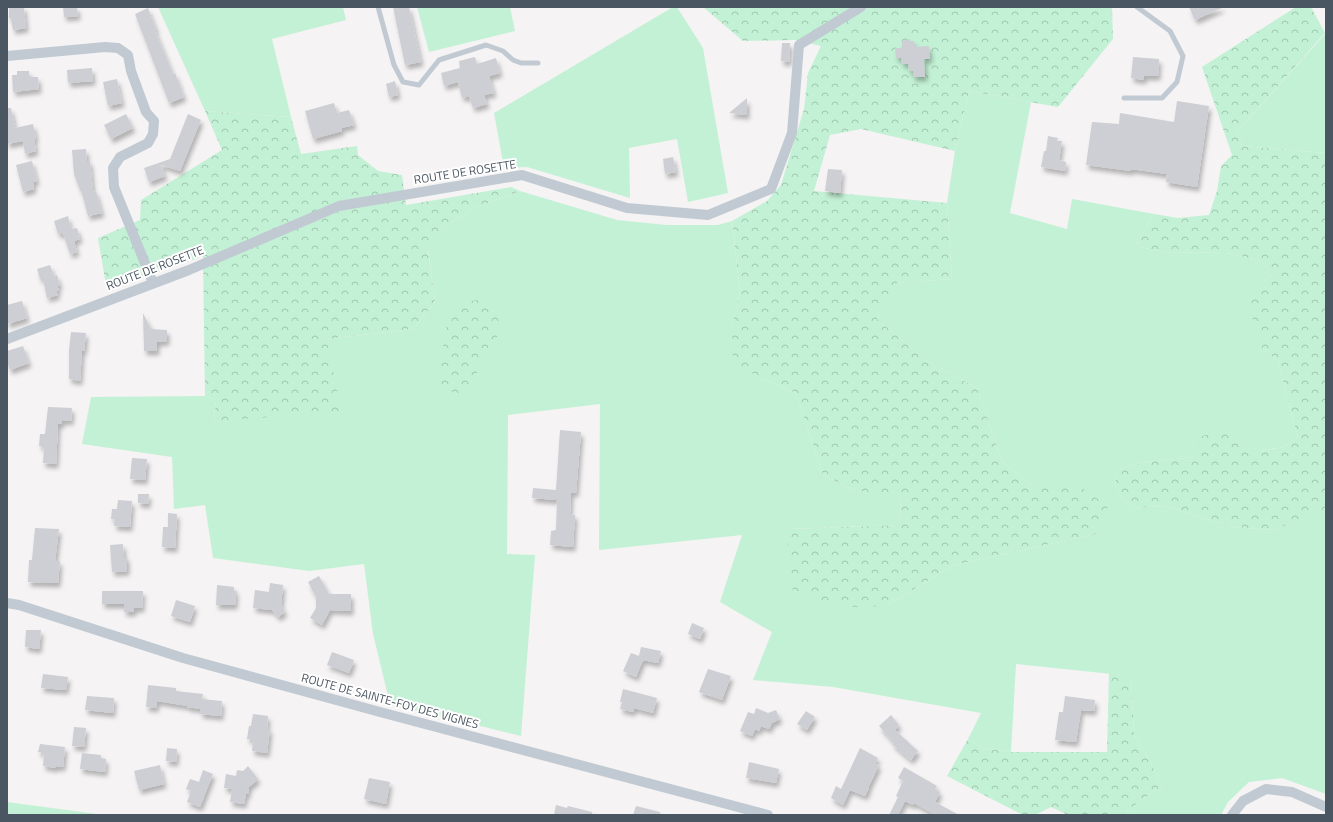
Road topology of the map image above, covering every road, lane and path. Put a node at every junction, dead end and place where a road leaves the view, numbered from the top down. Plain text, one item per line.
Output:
1 (378, 7) edge
2 (862, 7) edge
3 (1136, 7) edge
4 (7, 56) edge
5 (538, 63) dead end
6 (1124, 98) dead end
7 (153, 283) junction
8 (7, 339) edge
9 (7, 602) edge
10 (1326, 807) edge
11 (768, 815) edge
12 (1232, 815) edge

1 - 5 lane
2 - 7 street, ROUTE DE ROSETTE
3 - 6 lane
4 - 7 street
7 - 8 street, ROUTE DE ROSETTE
9 - 11 street, ROUTE DE SAINTE-FOY DES VIGNES
10 - 12 street

